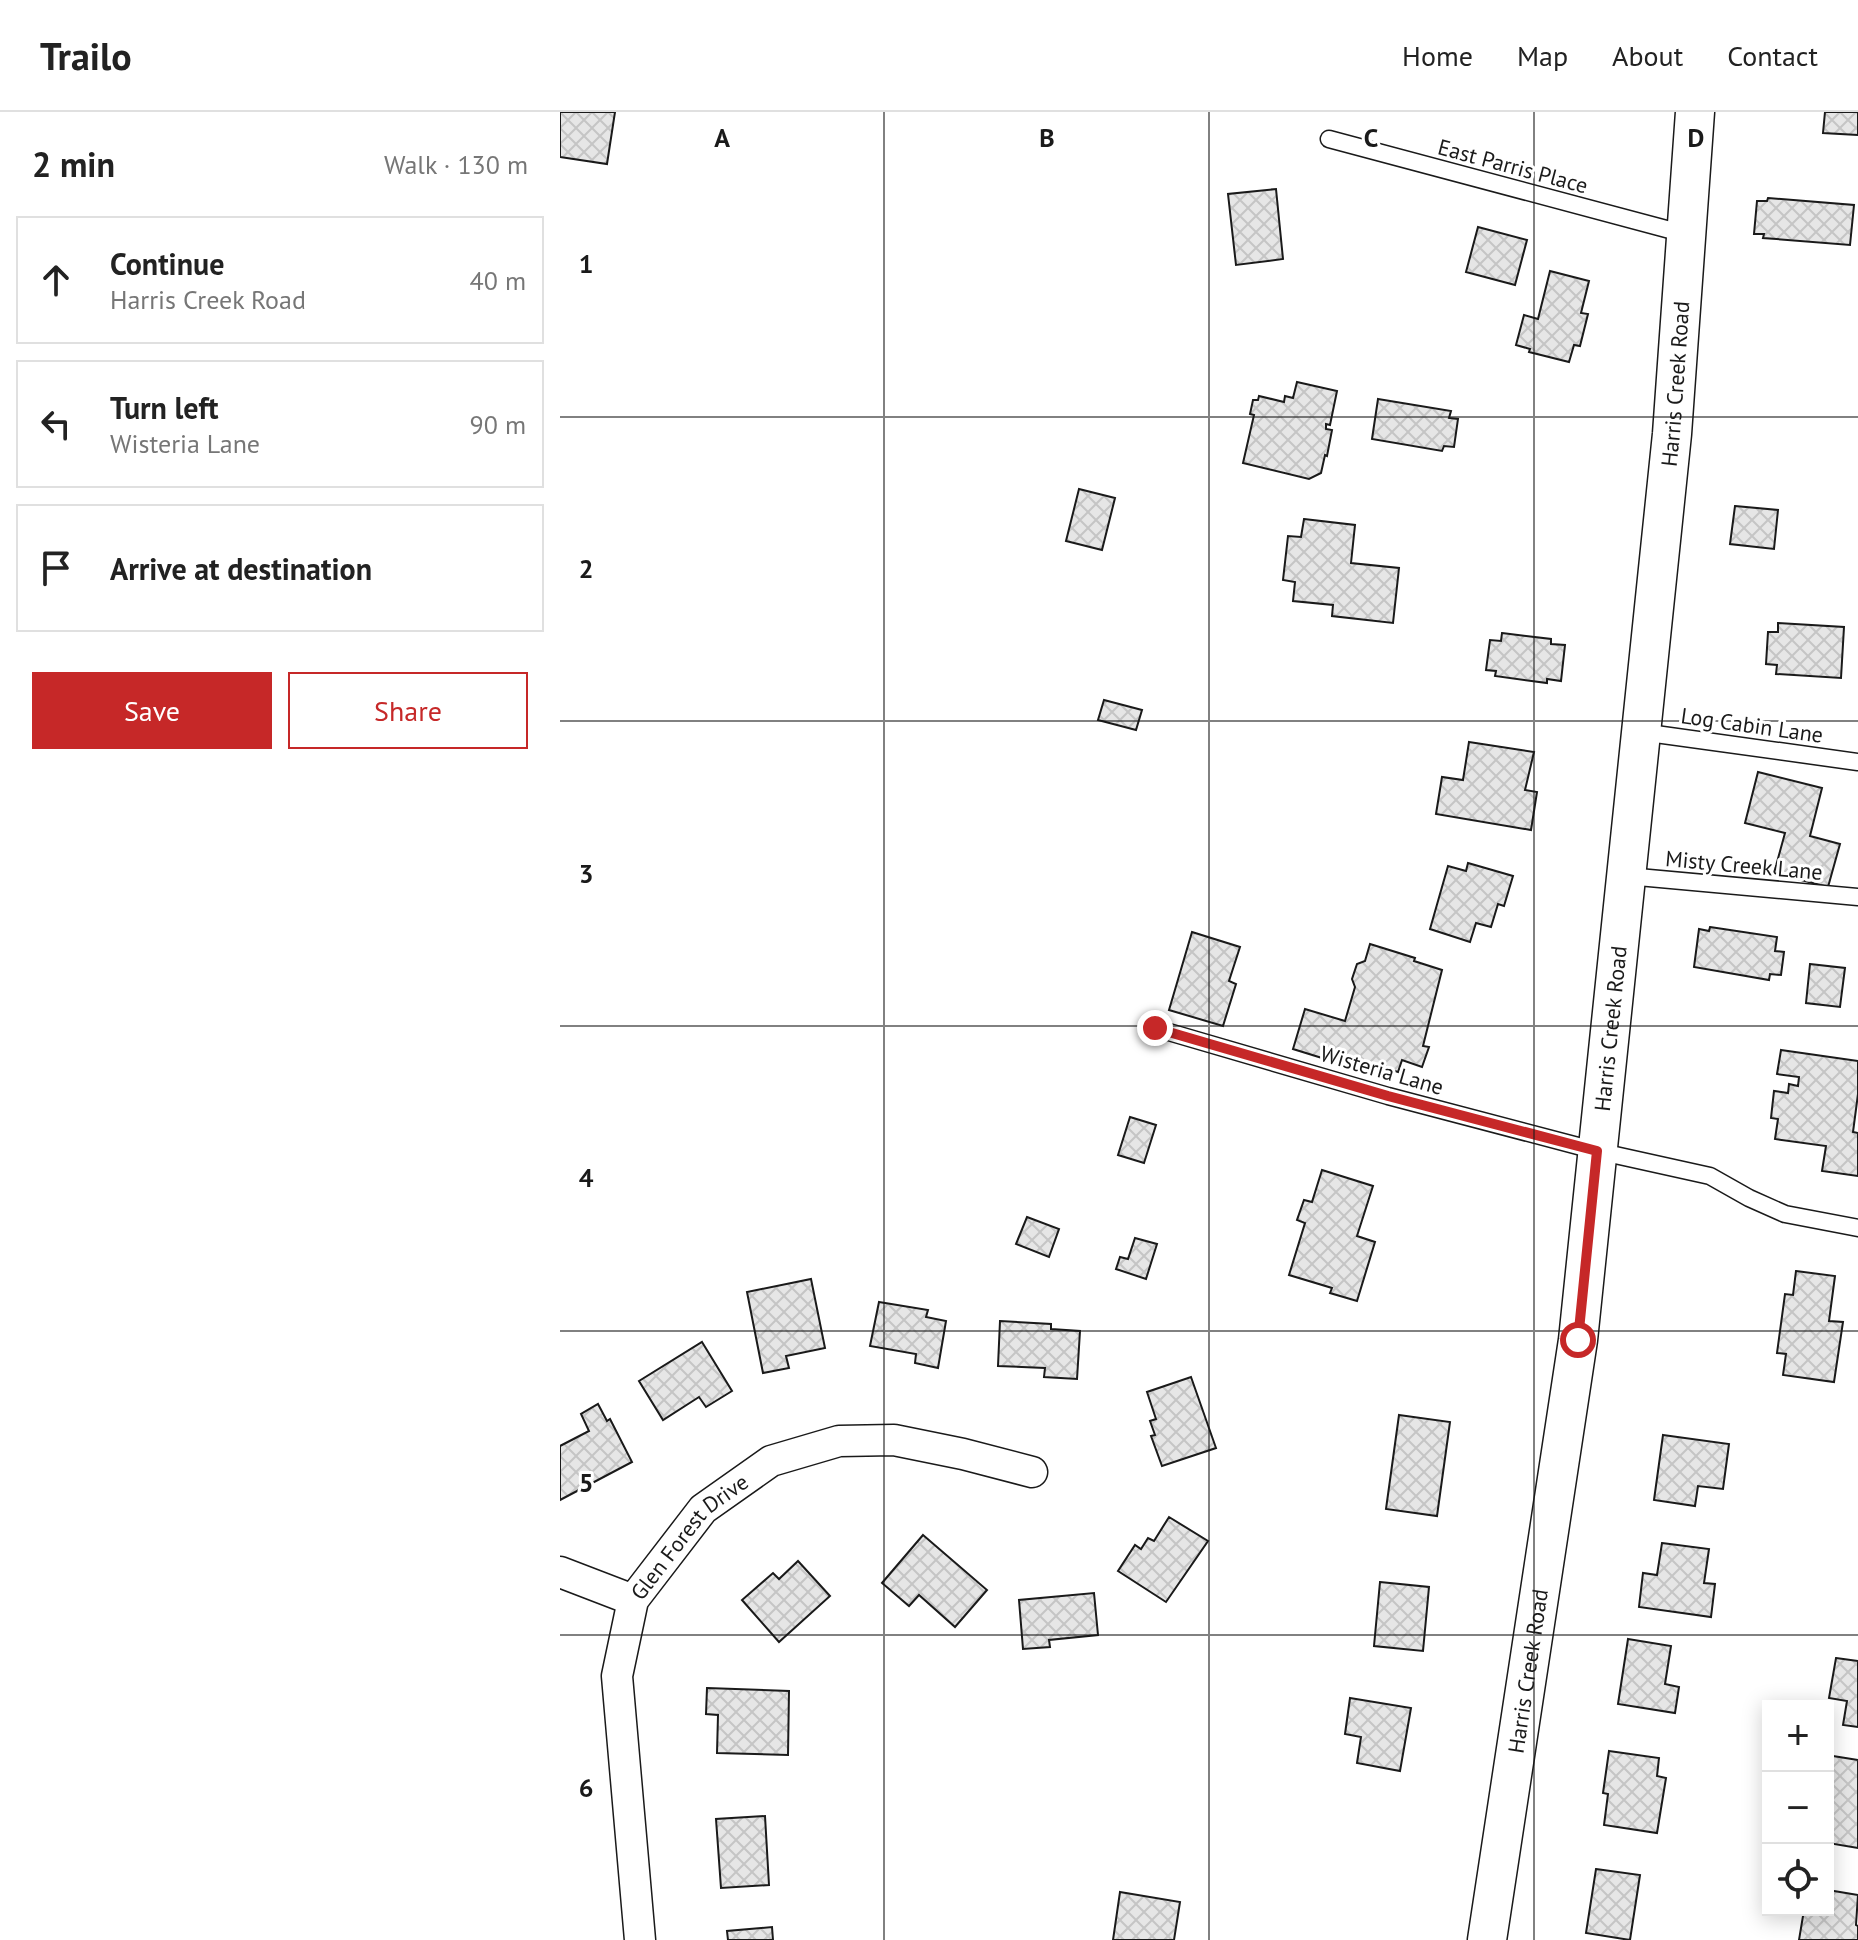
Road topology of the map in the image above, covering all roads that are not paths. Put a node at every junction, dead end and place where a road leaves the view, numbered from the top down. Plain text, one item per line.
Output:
1 (1695, 112) edge
2 (1329, 139) dead end
3 (1685, 234) junction
4 (1641, 732) junction
5 (1858, 762) edge
6 (1625, 876) junction
7 (1858, 897) edge
8 (1155, 1028) dead end
9 (1597, 1151) junction
10 (1858, 1228) edge
11 (1032, 1472) dead end
12 (560, 1572) edge
13 (633, 1600) junction
14 (640, 1940) edge
15 (1487, 1940) edge

1 - 3 street, Harris Creek Road
2 - 3 lane, East Parris Place
3 - 4 street, Harris Creek Road
4 - 5 lane, Log Cabin Lane
4 - 6 street, Harris Creek Road
6 - 7 lane, Misty Creek Lane
6 - 9 street, Harris Creek Road
8 - 9 lane, Wisteria Lane
9 - 10 lane, Wisteria Lane
9 - 15 street, Harris Creek Road
11 - 13 street, Glen Forest Drive
12 - 13 street
13 - 14 street, Glen Forest Drive

